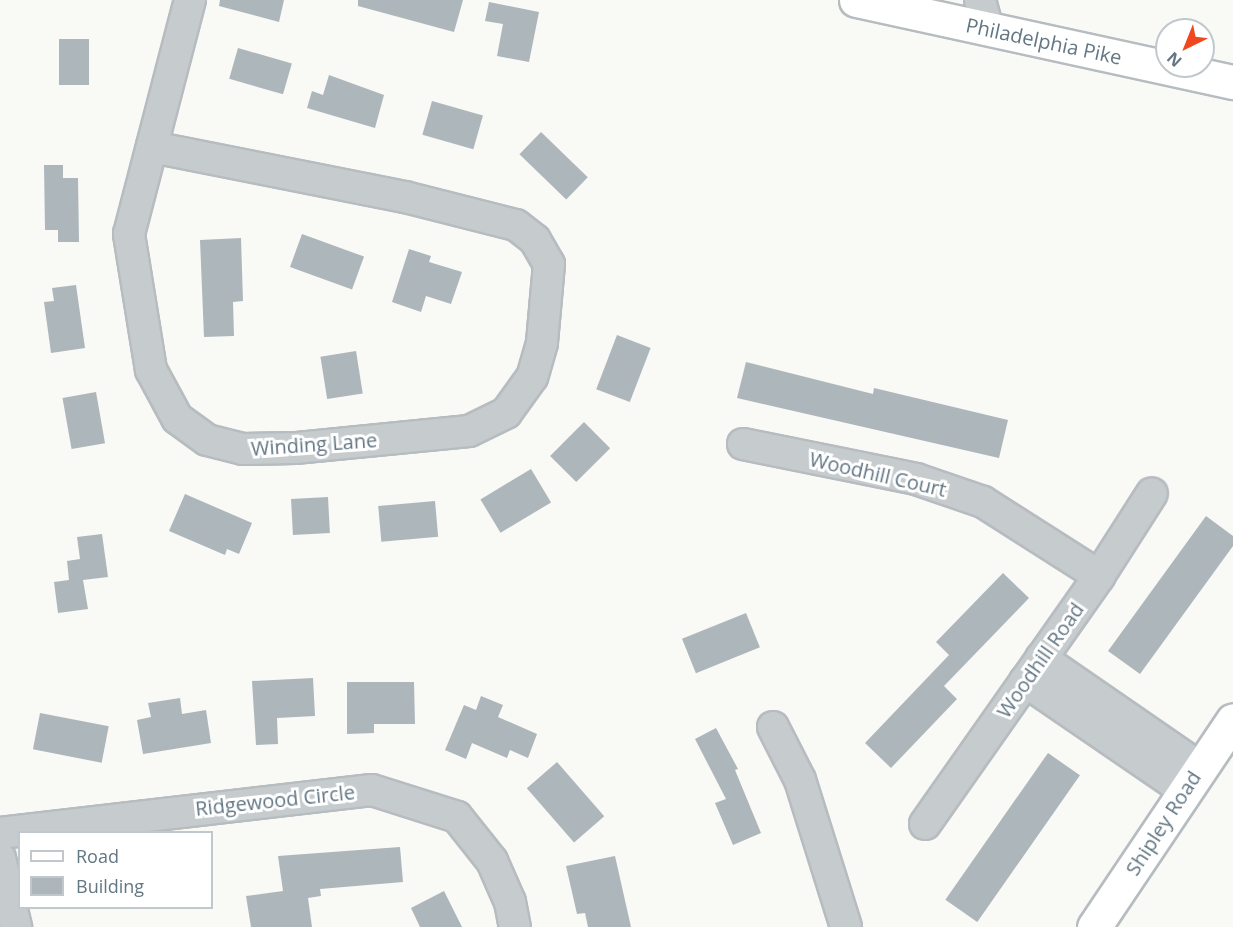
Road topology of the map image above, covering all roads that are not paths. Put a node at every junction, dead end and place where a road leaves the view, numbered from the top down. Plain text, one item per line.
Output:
1 (190, 0) edge
2 (856, 0) edge
3 (984, 14) edge
4 (1233, 82) edge
5 (152, 147) junction
6 (743, 444) dead end
7 (1152, 493) dead end
8 (1098, 576) junction
9 (1033, 670) junction
10 (1233, 720) edge
11 (773, 727) dead end
12 (1191, 778) junction
13 (925, 824) dead end
14 (0, 833) edge
15 (0, 858) edge
16 (16, 927) edge
17 (515, 927) edge
18 (846, 927) edge
19 (1094, 927) edge

1 - 5 street, Winding Lane
2 - 3 main road, Philadelphia Pike
3 - 4 main road, Philadelphia Pike
5 - 5 street, Winding Lane
6 - 8 street, Woodhill Court
7 - 8 street, Woodhill Road
8 - 9 street, Woodhill Road
9 - 12 street
9 - 13 street, Woodhill Road
10 - 12 main road, Shipley Road
11 - 18 street
12 - 19 main road, Shipley Road
14 - 17 street, Ridgewood Circle
15 - 16 street

